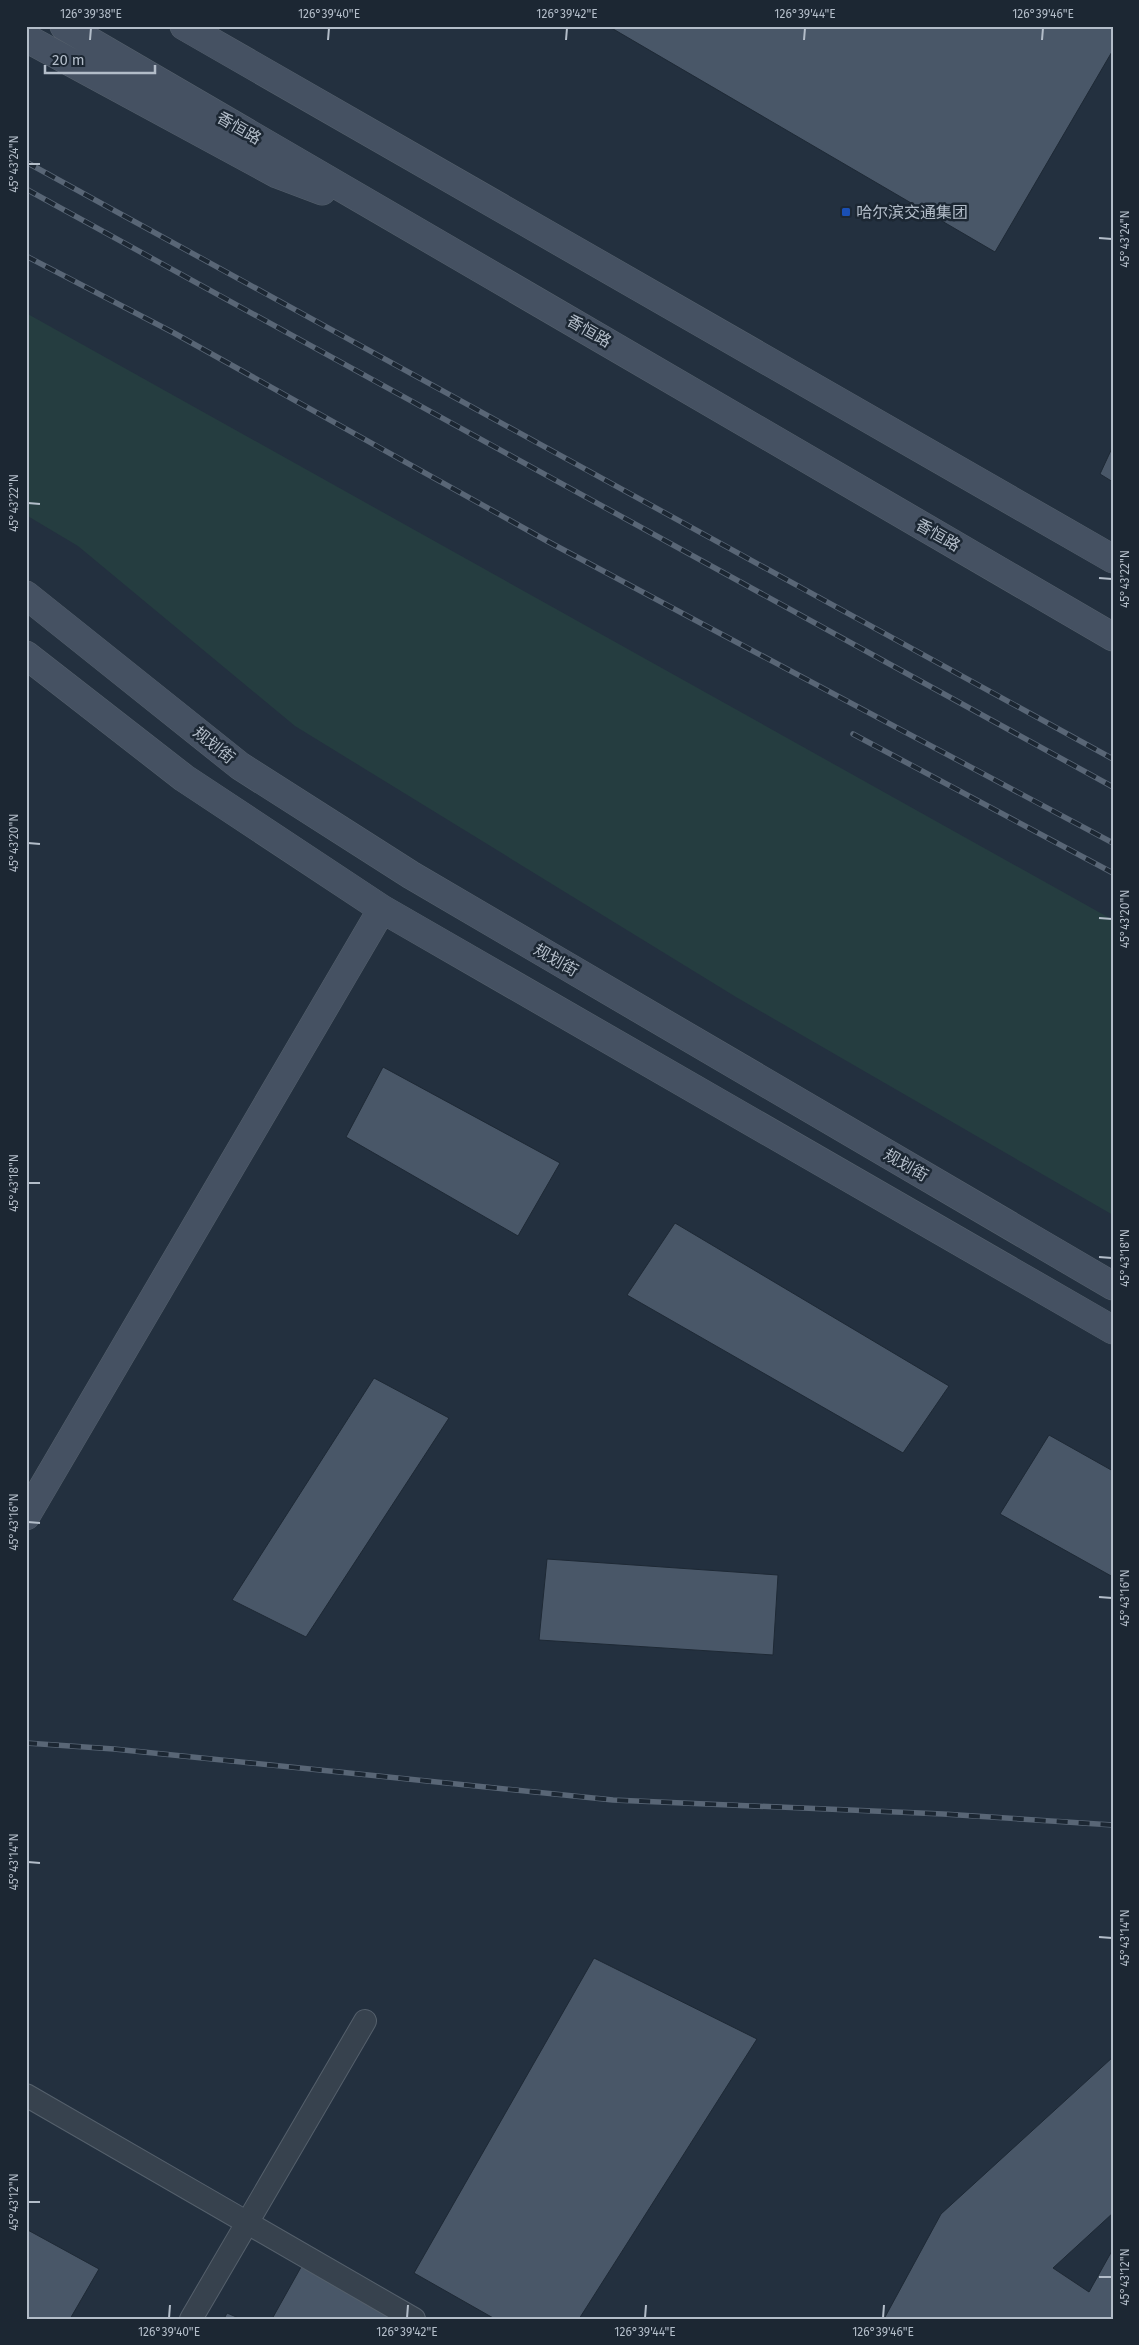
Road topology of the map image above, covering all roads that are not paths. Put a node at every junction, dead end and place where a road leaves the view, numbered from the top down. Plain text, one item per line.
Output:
1 (64, 26) edge
2 (184, 26) edge
3 (26, 38) edge
4 (386, 213) junction
5 (1113, 559) edge
6 (26, 595) edge
7 (1113, 637) edge
8 (26, 655) edge
9 (382, 909) junction
10 (1113, 1286) edge
11 (1113, 1330) edge
12 (26, 1516) edge
13 (365, 2021) dead end
14 (26, 2095) edge
15 (248, 2222) junction
16 (191, 2319) edge
17 (414, 2319) edge

1 - 4 main road, 香恒路
2 - 5 main road
3 - 4 main road
4 - 7 main road, 香恒路
6 - 10 main road, 规划街
8 - 9 main road
9 - 11 main road
9 - 12 main road
13 - 15 lane
14 - 15 lane
15 - 16 lane
15 - 17 lane

